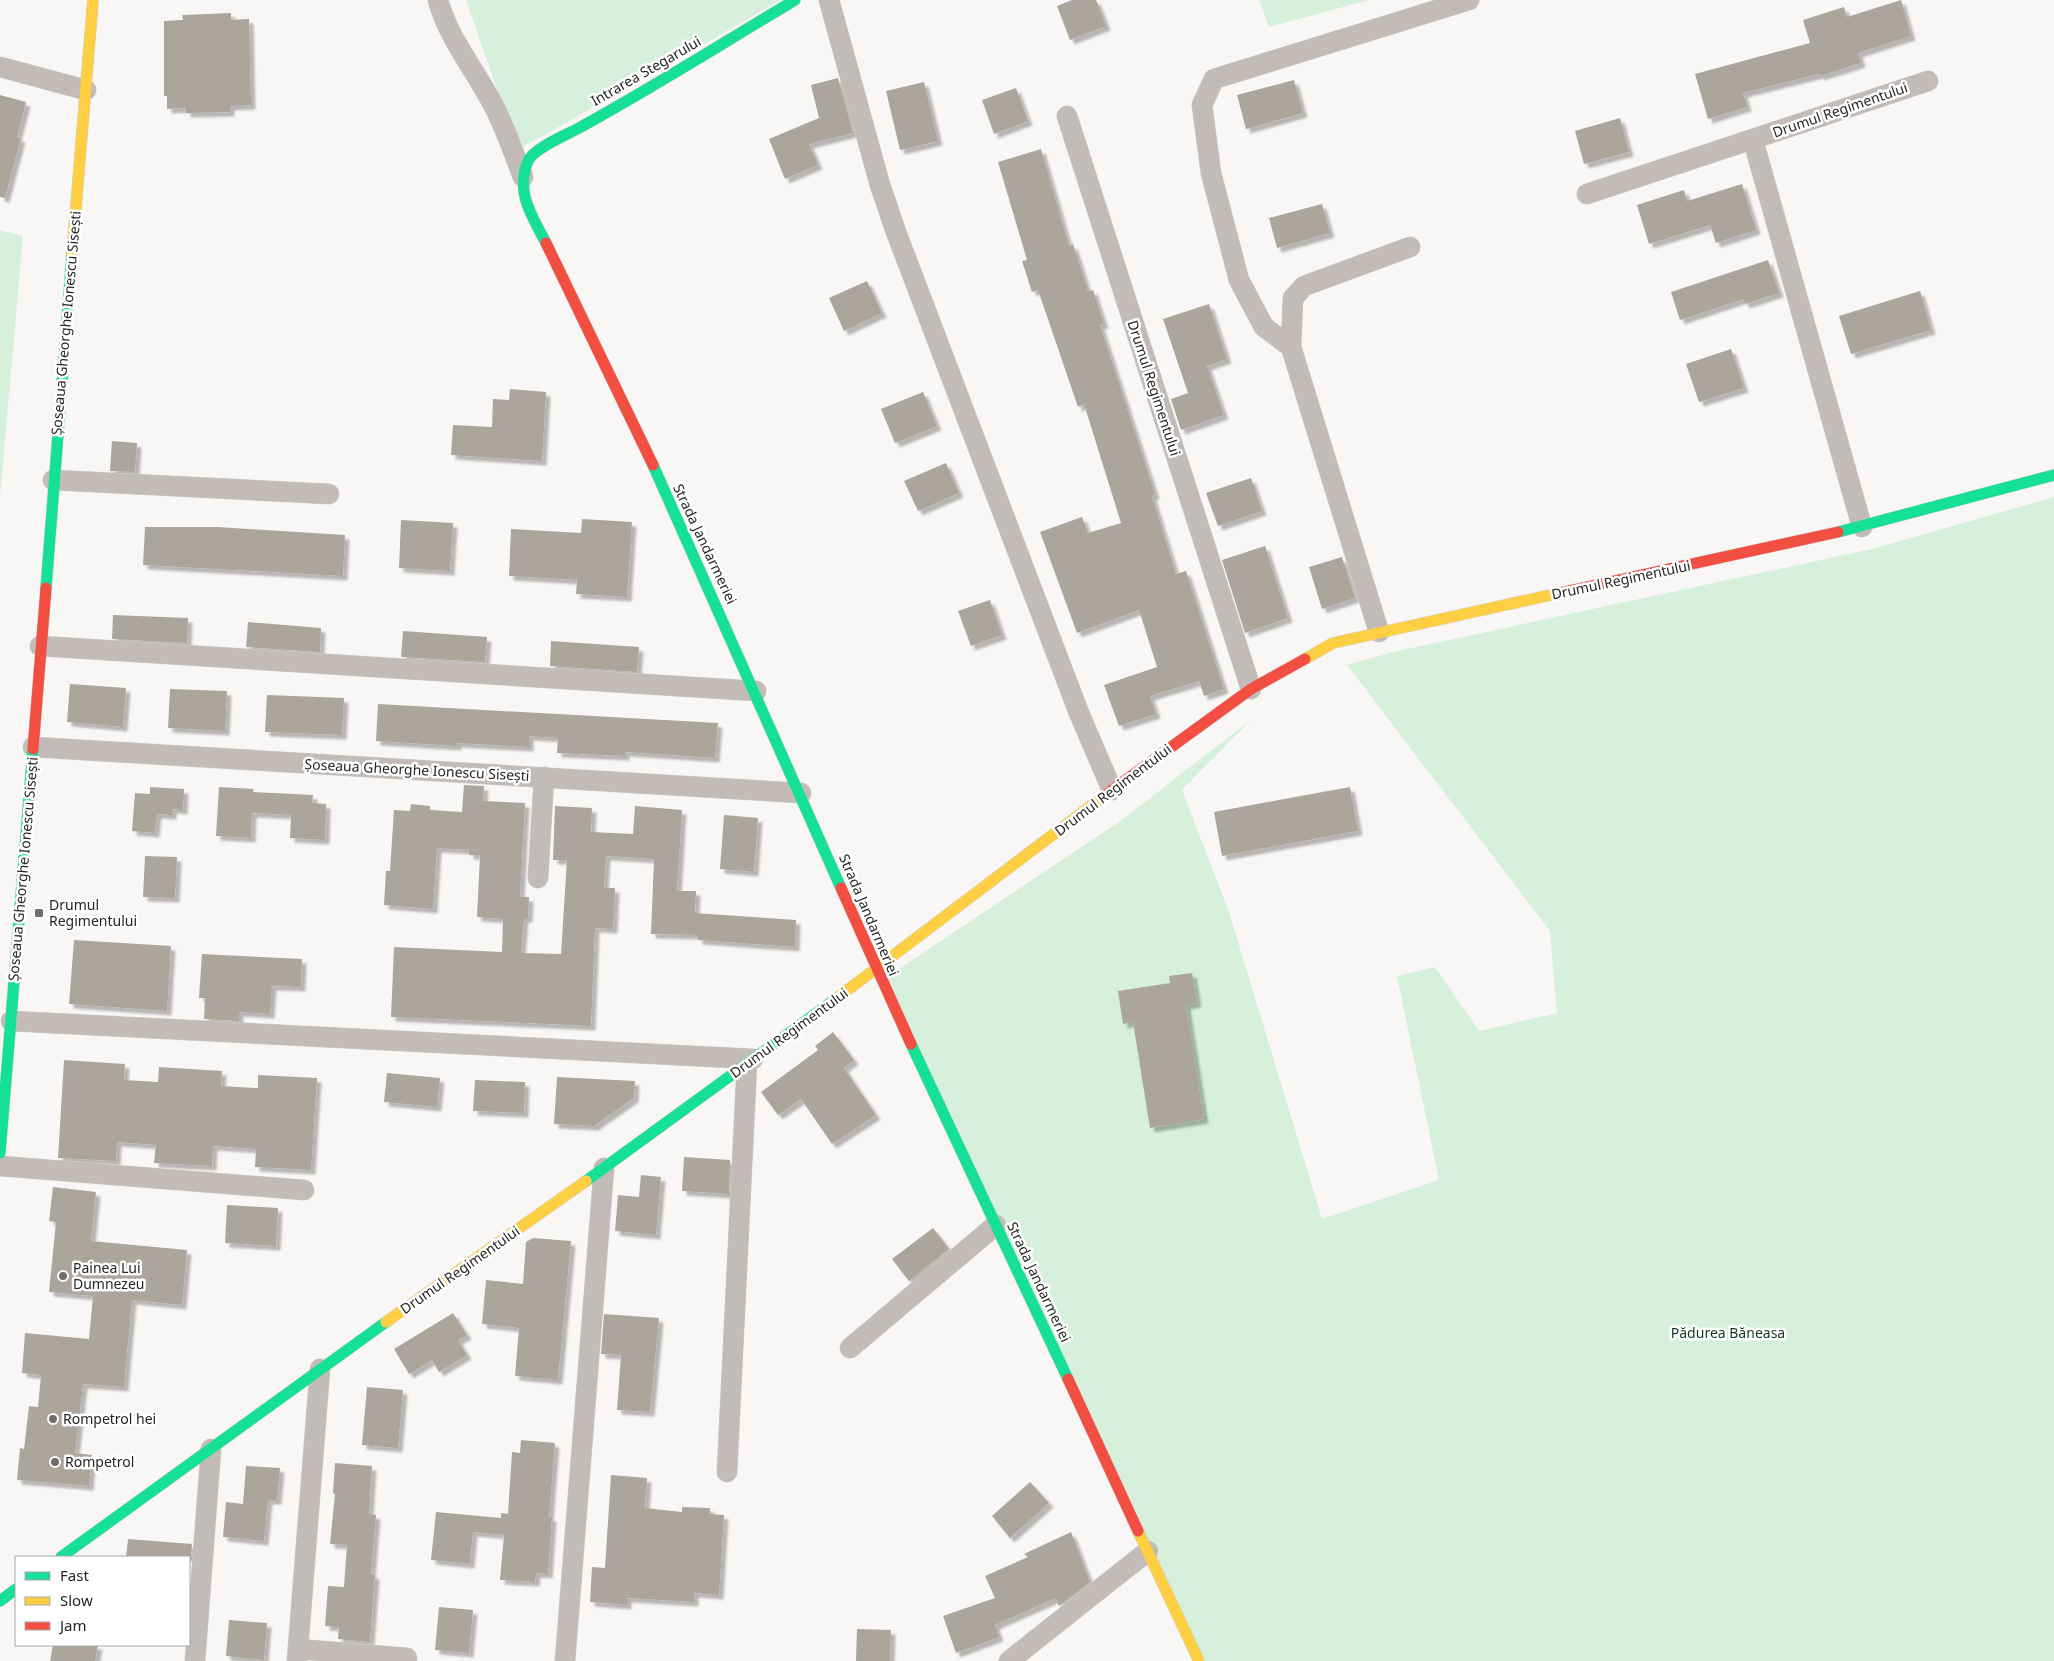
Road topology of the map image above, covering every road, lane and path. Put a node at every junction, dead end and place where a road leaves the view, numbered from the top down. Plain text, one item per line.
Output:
1 (93, 0) edge
2 (438, 0) edge
3 (795, 0) edge
4 (829, 0) edge
5 (1469, 0) edge
6 (0, 67) edge
7 (1928, 81) dead end
8 (86, 90) junction
9 (1067, 116) dead end
10 (1753, 140) junction
11 (523, 177) junction
12 (1587, 194) dead end
13 (1410, 248) dead end
14 (1291, 347) junction
15 (2054, 475) edge
16 (53, 480) junction
17 (329, 494) dead end
18 (1862, 527) junction
19 (1379, 632) junction
20 (40, 646) junction
21 (1251, 689) junction
22 (756, 691) junction
23 (33, 746) junction
24 (544, 777) junction
25 (1112, 790) junction
26 (801, 793) junction
27 (538, 878) dead end
28 (876, 969) junction
29 (11, 1021) junction
30 (750, 1061) junction
31 (0, 1153) edge
32 (0, 1166) edge
33 (604, 1168) junction
34 (304, 1190) dead end
35 (996, 1225) junction
36 (850, 1348) dead end
37 (320, 1369) junction
38 (211, 1449) junction
39 (727, 1472) dead end
40 (1148, 1551) junction
41 (62, 1556) edge
42 (15, 1590) edge
43 (0, 1601) edge
44 (297, 1655) edge
45 (406, 1658) dead end
46 (195, 1661) edge
47 (565, 1661) edge
48 (1009, 1661) edge
49 (1198, 1661) edge

1 - 8 street, Șoseaua Gheorghe Ionescu Sisești
2 - 11 street
3 - 11 street, Intrarea Stegarului
4 - 25 street
5 - 14 street
6 - 8 street
7 - 10 street, Drumul Regimentului
8 - 16 street, Șoseaua Gheorghe Ionescu Sisești
9 - 21 street, Drumul Regimentului
10 - 12 street, Drumul Regimentului
10 - 18 street
11 - 22 street, Strada Jandarmeriei
13 - 14 street
14 - 19 street
15 - 18 street, Drumul Regimentului
16 - 17 street
16 - 20 street, Șoseaua Gheorghe Ionescu Sisești
18 - 19 street, Drumul Regimentului
19 - 21 street, Drumul Regimentului
20 - 22 street
20 - 23 street, Șoseaua Gheorghe Ionescu Sisești
21 - 25 street, Drumul Regimentului
22 - 26 street, Strada Jandarmeriei
23 - 24 street, Șoseaua Gheorghe Ionescu Sisești
23 - 29 street, Șoseaua Gheorghe Ionescu Sisești
24 - 26 street, Șoseaua Gheorghe Ionescu Sisești
24 - 27 street
25 - 28 street, Drumul Regimentului
26 - 28 street, Strada Jandarmeriei
28 - 30 street, Drumul Regimentului
28 - 35 street, Strada Jandarmeriei
29 - 30 street
29 - 31 street, Șoseaua Gheorghe Ionescu Sisești
30 - 33 street, Drumul Regimentului
30 - 39 street
32 - 34 street
33 - 37 street, Drumul Regimentului
33 - 47 street
35 - 36 street
35 - 40 street, Strada Jandarmeriei
37 - 38 street, Drumul Regimentului
37 - 44 street
38 - 41 street, Drumul Regimentului
38 - 46 street
40 - 48 street
40 - 49 street, Strada Jandarmeriei
42 - 43 street
44 - 45 street

